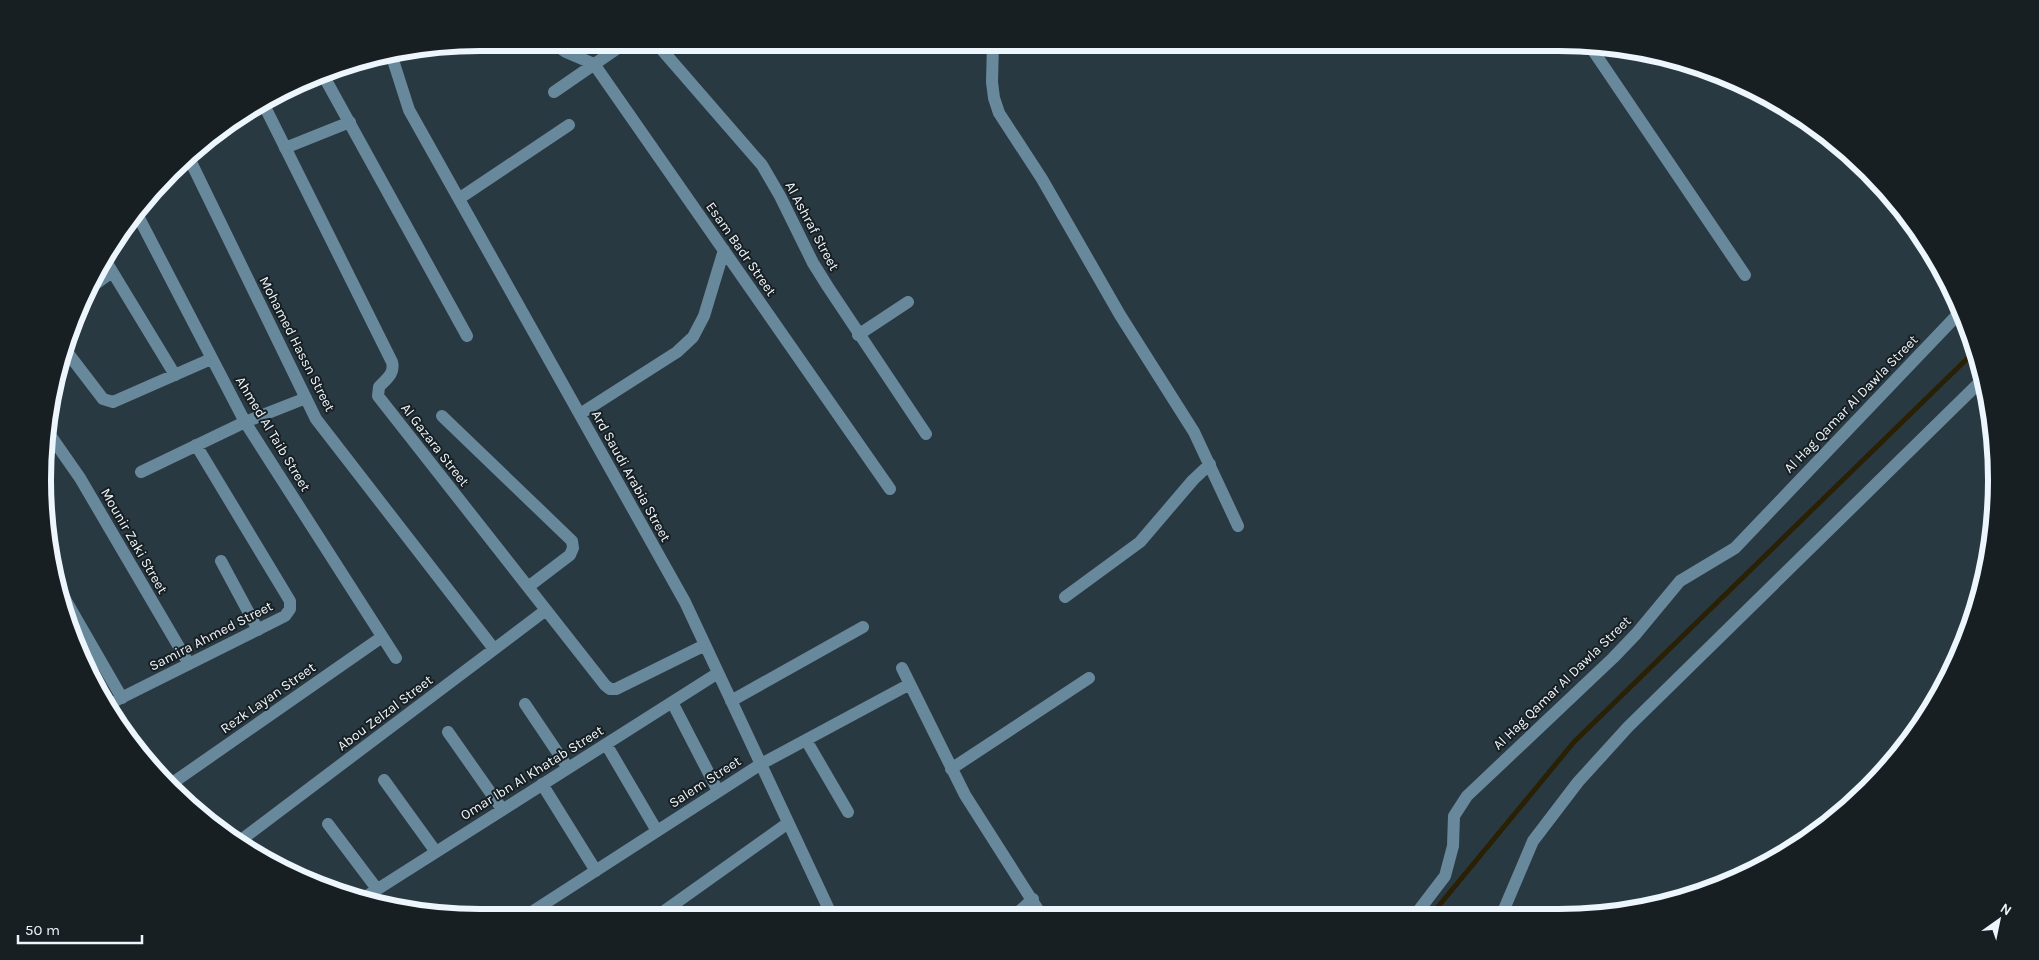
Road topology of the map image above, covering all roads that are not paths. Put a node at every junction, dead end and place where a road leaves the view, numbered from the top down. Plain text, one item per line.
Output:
1 (565, 51) edge
2 (612, 51) edge
3 (666, 51) edge
4 (994, 51) edge
5 (1595, 53) edge
6 (393, 60) edge
7 (594, 64) junction
8 (326, 80) edge
9 (554, 92) dead end
10 (266, 109) edge
11 (350, 122) junction
12 (569, 125) dead end
13 (285, 148) junction
14 (192, 163) edge
15 (460, 198) junction
16 (140, 219) edge
17 (724, 250) junction
18 (109, 266) edge
19 (112, 272) junction
20 (1744, 276) dead end
21 (100, 281) edge
22 (908, 302) dead end
23 (1955, 317) edge
24 (858, 335) junction
25 (467, 336) dead end
26 (70, 356) edge
27 (211, 359) junction
28 (175, 375) junction
29 (1977, 385) edge
30 (306, 398) junction
31 (580, 414) junction
32 (442, 416) dead end
33 (245, 422) junction
34 (926, 434) dead end
35 (53, 440) edge
36 (196, 445) junction
37 (1210, 464) junction
38 (140, 472) dead end
39 (890, 489) dead end
40 (1238, 526) dead end
41 (221, 561) dead end
42 (528, 586) junction
43 (1065, 597) dead end
44 (546, 610) junction
45 (863, 627) dead end
46 (258, 630) junction
47 (382, 637) junction
48 (82, 638) edge
49 (705, 645) junction
50 (494, 650) junction
51 (396, 658) dead end
52 (189, 664) junction
53 (902, 668) dead end
54 (718, 673) junction
55 (1089, 678) dead end
56 (910, 684) junction
57 (122, 698) junction
58 (731, 700) junction
59 (114, 702) edge
60 (672, 702) junction
61 (525, 704) dead end
62 (448, 732) dead end
63 (806, 740) junction
64 (606, 744) junction
65 (760, 764) junction
66 (568, 768) junction
67 (951, 769) junction
68 (384, 780) dead end
69 (175, 781) edge
70 (542, 784) junction
71 (718, 792) junction
72 (502, 809) junction
73 (848, 812) dead end
74 (788, 822) junction
75 (328, 824) dead end
76 (657, 831) junction
77 (244, 837) edge
78 (436, 852) junction
79 (596, 871) junction
80 (377, 889) junction
81 (369, 894) edge
82 (1033, 899) junction
83 (537, 909) edge
84 (667, 909) edge
85 (829, 909) edge
86 (1022, 909) edge
87 (1038, 909) edge
88 (1420, 909) edge
89 (1504, 909) edge

1 - 7 street
2 - 7 street
3 - 24 street, Al Ashraf Street
4 - 37 street
5 - 20 street
6 - 15 street, Ard Saudi Arabia Street
7 - 9 street
7 - 17 street, Esam Badr Street
8 - 11 street
10 - 13 street, Al Gazara Street
11 - 13 street
11 - 25 street
12 - 15 street
13 - 42 street, Al Gazara Street
14 - 30 street, Mohamed Hassn Street
15 - 31 street, Ard Saudi Arabia Street
16 - 27 street, Ahmed Al Taib Street
17 - 31 street
17 - 39 street, Esam Badr Street
18 - 19 street
19 - 21 street
19 - 28 street
22 - 24 street
23 - 88 street, Al Hag Qamar Al Dawla Street
24 - 34 street, Al Ashraf Street
26 - 28 street
27 - 28 street
27 - 33 street, Ahmed Al Taib Street
29 - 89 street
30 - 33 street
30 - 50 street, Mohamed Hassn Street
31 - 49 street, Ard Saudi Arabia Street
32 - 42 street
33 - 36 street
33 - 47 street, Ahmed Al Taib Street
35 - 52 street, Mounir Zaki Street
36 - 38 street
36 - 46 street, Samira Ahmed Street
37 - 40 street
37 - 43 street
41 - 46 street
42 - 44 street, Al Gazara Street
44 - 49 street, Al Gazara Street
44 - 50 street, Abou Zelzal Street
45 - 58 street
46 - 52 street, Samira Ahmed Street
47 - 51 street, Ahmed Al Taib Street
47 - 69 street, Rezk Layan Street
48 - 57 street
49 - 54 street, Ard Saudi Arabia Street
50 - 77 street, Abou Zelzal Street
52 - 57 street, Samira Ahmed Street
53 - 56 street
54 - 58 street, Ard Saudi Arabia Street
54 - 60 street, Omar Ibn Al Khatab Street
55 - 67 street
56 - 63 street, Salem Street
56 - 67 street
57 - 59 street, Samira Ahmed Street
58 - 65 street, Ard Saudi Arabia Street
60 - 64 street, Omar Ibn Al Khatab Street
60 - 71 street
61 - 66 street
62 - 72 street
63 - 65 street, Salem Street
63 - 73 street
64 - 66 street, Omar Ibn Al Khatab Street
64 - 76 street
65 - 71 street, Salem Street
65 - 74 street, Ard Saudi Arabia Street
66 - 70 street, Omar Ibn Al Khatab Street
67 - 82 street
68 - 78 street
70 - 72 street, Omar Ibn Al Khatab Street
70 - 79 street
71 - 76 street, Salem Street
72 - 78 street, Omar Ibn Al Khatab Street
74 - 84 street
74 - 85 street, Ard Saudi Arabia Street
75 - 80 street
76 - 79 street, Salem Street
78 - 80 street, Omar Ibn Al Khatab Street
79 - 83 street, Salem Street
80 - 81 street, Omar Ibn Al Khatab Street
82 - 86 street
82 - 87 street

